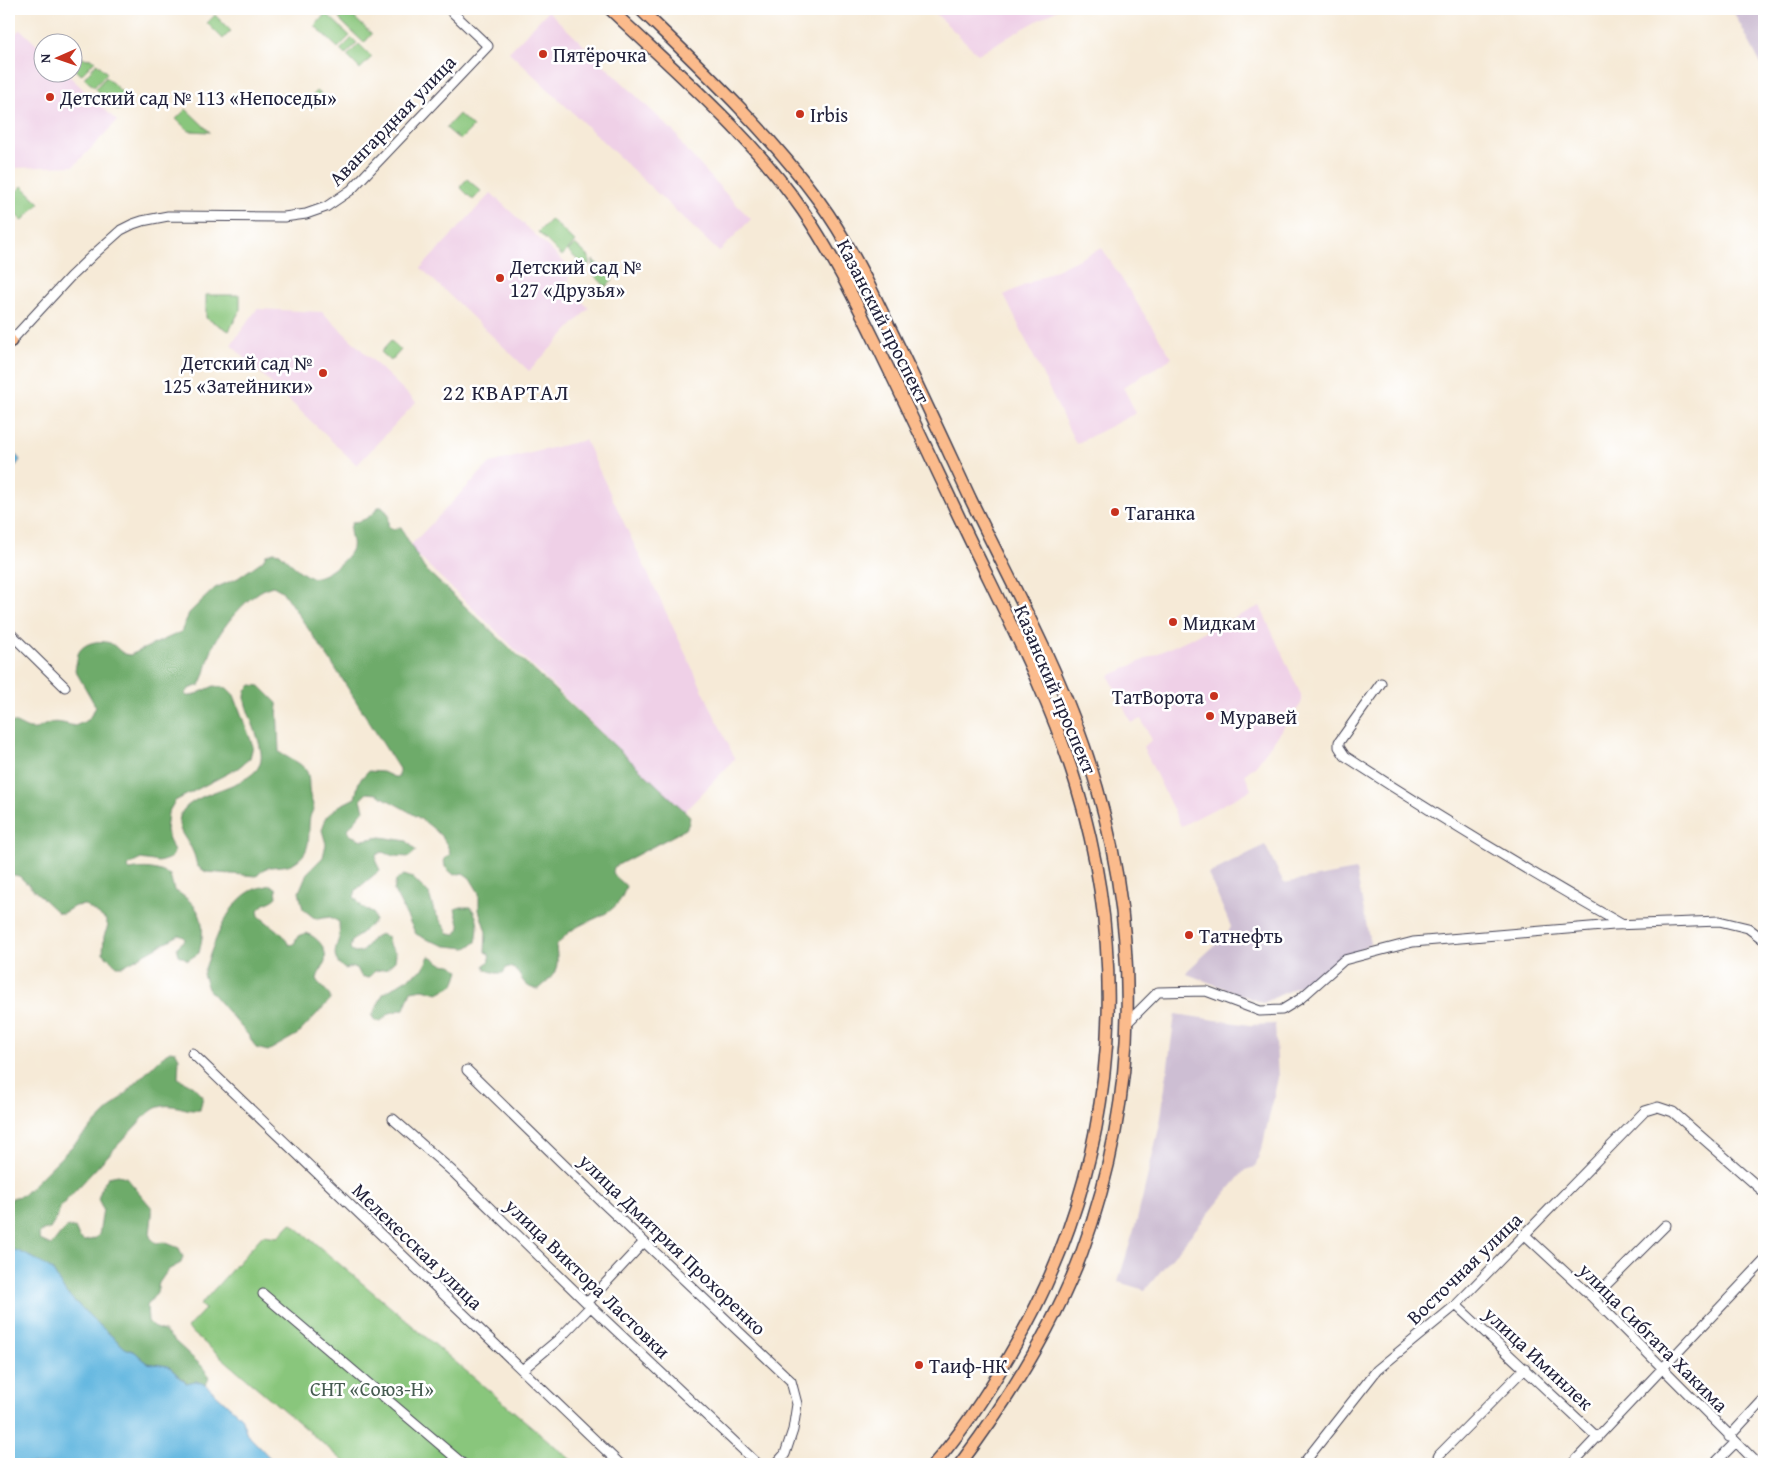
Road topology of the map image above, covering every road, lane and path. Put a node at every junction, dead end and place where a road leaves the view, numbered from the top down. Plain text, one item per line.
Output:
1 (449, 9) edge
2 (610, 9) edge
3 (640, 9) edge
4 (9, 341) edge
5 (969, 494) junction
6 (951, 500) junction
7 (9, 632) edge
8 (1381, 683) dead end
9 (65, 687) dead end
10 (1623, 925) junction
11 (1764, 940) edge
12 (1127, 1023) junction
13 (192, 1053) dead end
14 (467, 1070) dead end
15 (393, 1119) dead end
16 (1764, 1192) edge
17 (1666, 1224) dead end
18 (1524, 1234) junction
19 (644, 1242) junction
20 (1764, 1261) edge
21 (263, 1294) dead end
22 (1593, 1298) junction
23 (589, 1305) junction
24 (1456, 1305) junction
25 (1525, 1368) junction
26 (1662, 1368) junction
27 (522, 1370) junction
28 (1764, 1399) edge
29 (1598, 1438) junction
30 (1732, 1440) junction
31 (463, 1464) edge
32 (620, 1464) edge
33 (758, 1464) edge
34 (776, 1464) edge
35 (934, 1464) edge
36 (960, 1464) edge
37 (1303, 1464) edge
38 (1435, 1464) edge
39 (1572, 1464) edge
40 (1714, 1464) edge
41 (1758, 1464) edge

1 - 4 street, Авангардная улица
2 - 6 main road, Казанский проспект
3 - 5 main road, Казанский проспект
5 - 6 main road
5 - 12 main road, Казанский проспект
6 - 35 main road, Казанский проспект
7 - 9 street
8 - 10 street
10 - 11 street
10 - 12 street
12 - 36 main road, Казанский проспект
13 - 27 street, Мелекесская улица
14 - 19 street, улица Дмитрия Прохоренко
15 - 23 street, улица Виктора Ластовки
16 - 18 street, Восточная улица
17 - 22 street
18 - 22 street, улица Сибгата Хакима
18 - 24 street, Восточная улица
19 - 23 street
19 - 34 street, улица Дмитрия Прохоренко
20 - 26 street
21 - 31 street
22 - 26 street, улица Сибгата Хакима
23 - 27 street
23 - 33 street, улица Виктора Ластовки
24 - 25 street, улица Иминлек
24 - 37 street, Восточная улица
25 - 29 street, улица Иминлек
25 - 38 street
26 - 29 street
26 - 30 street, улица Сибгата Хакима
27 - 32 street, Мелекесская улица
28 - 30 street
29 - 39 street
30 - 40 street
30 - 41 street, улица Сибгата Хакима

